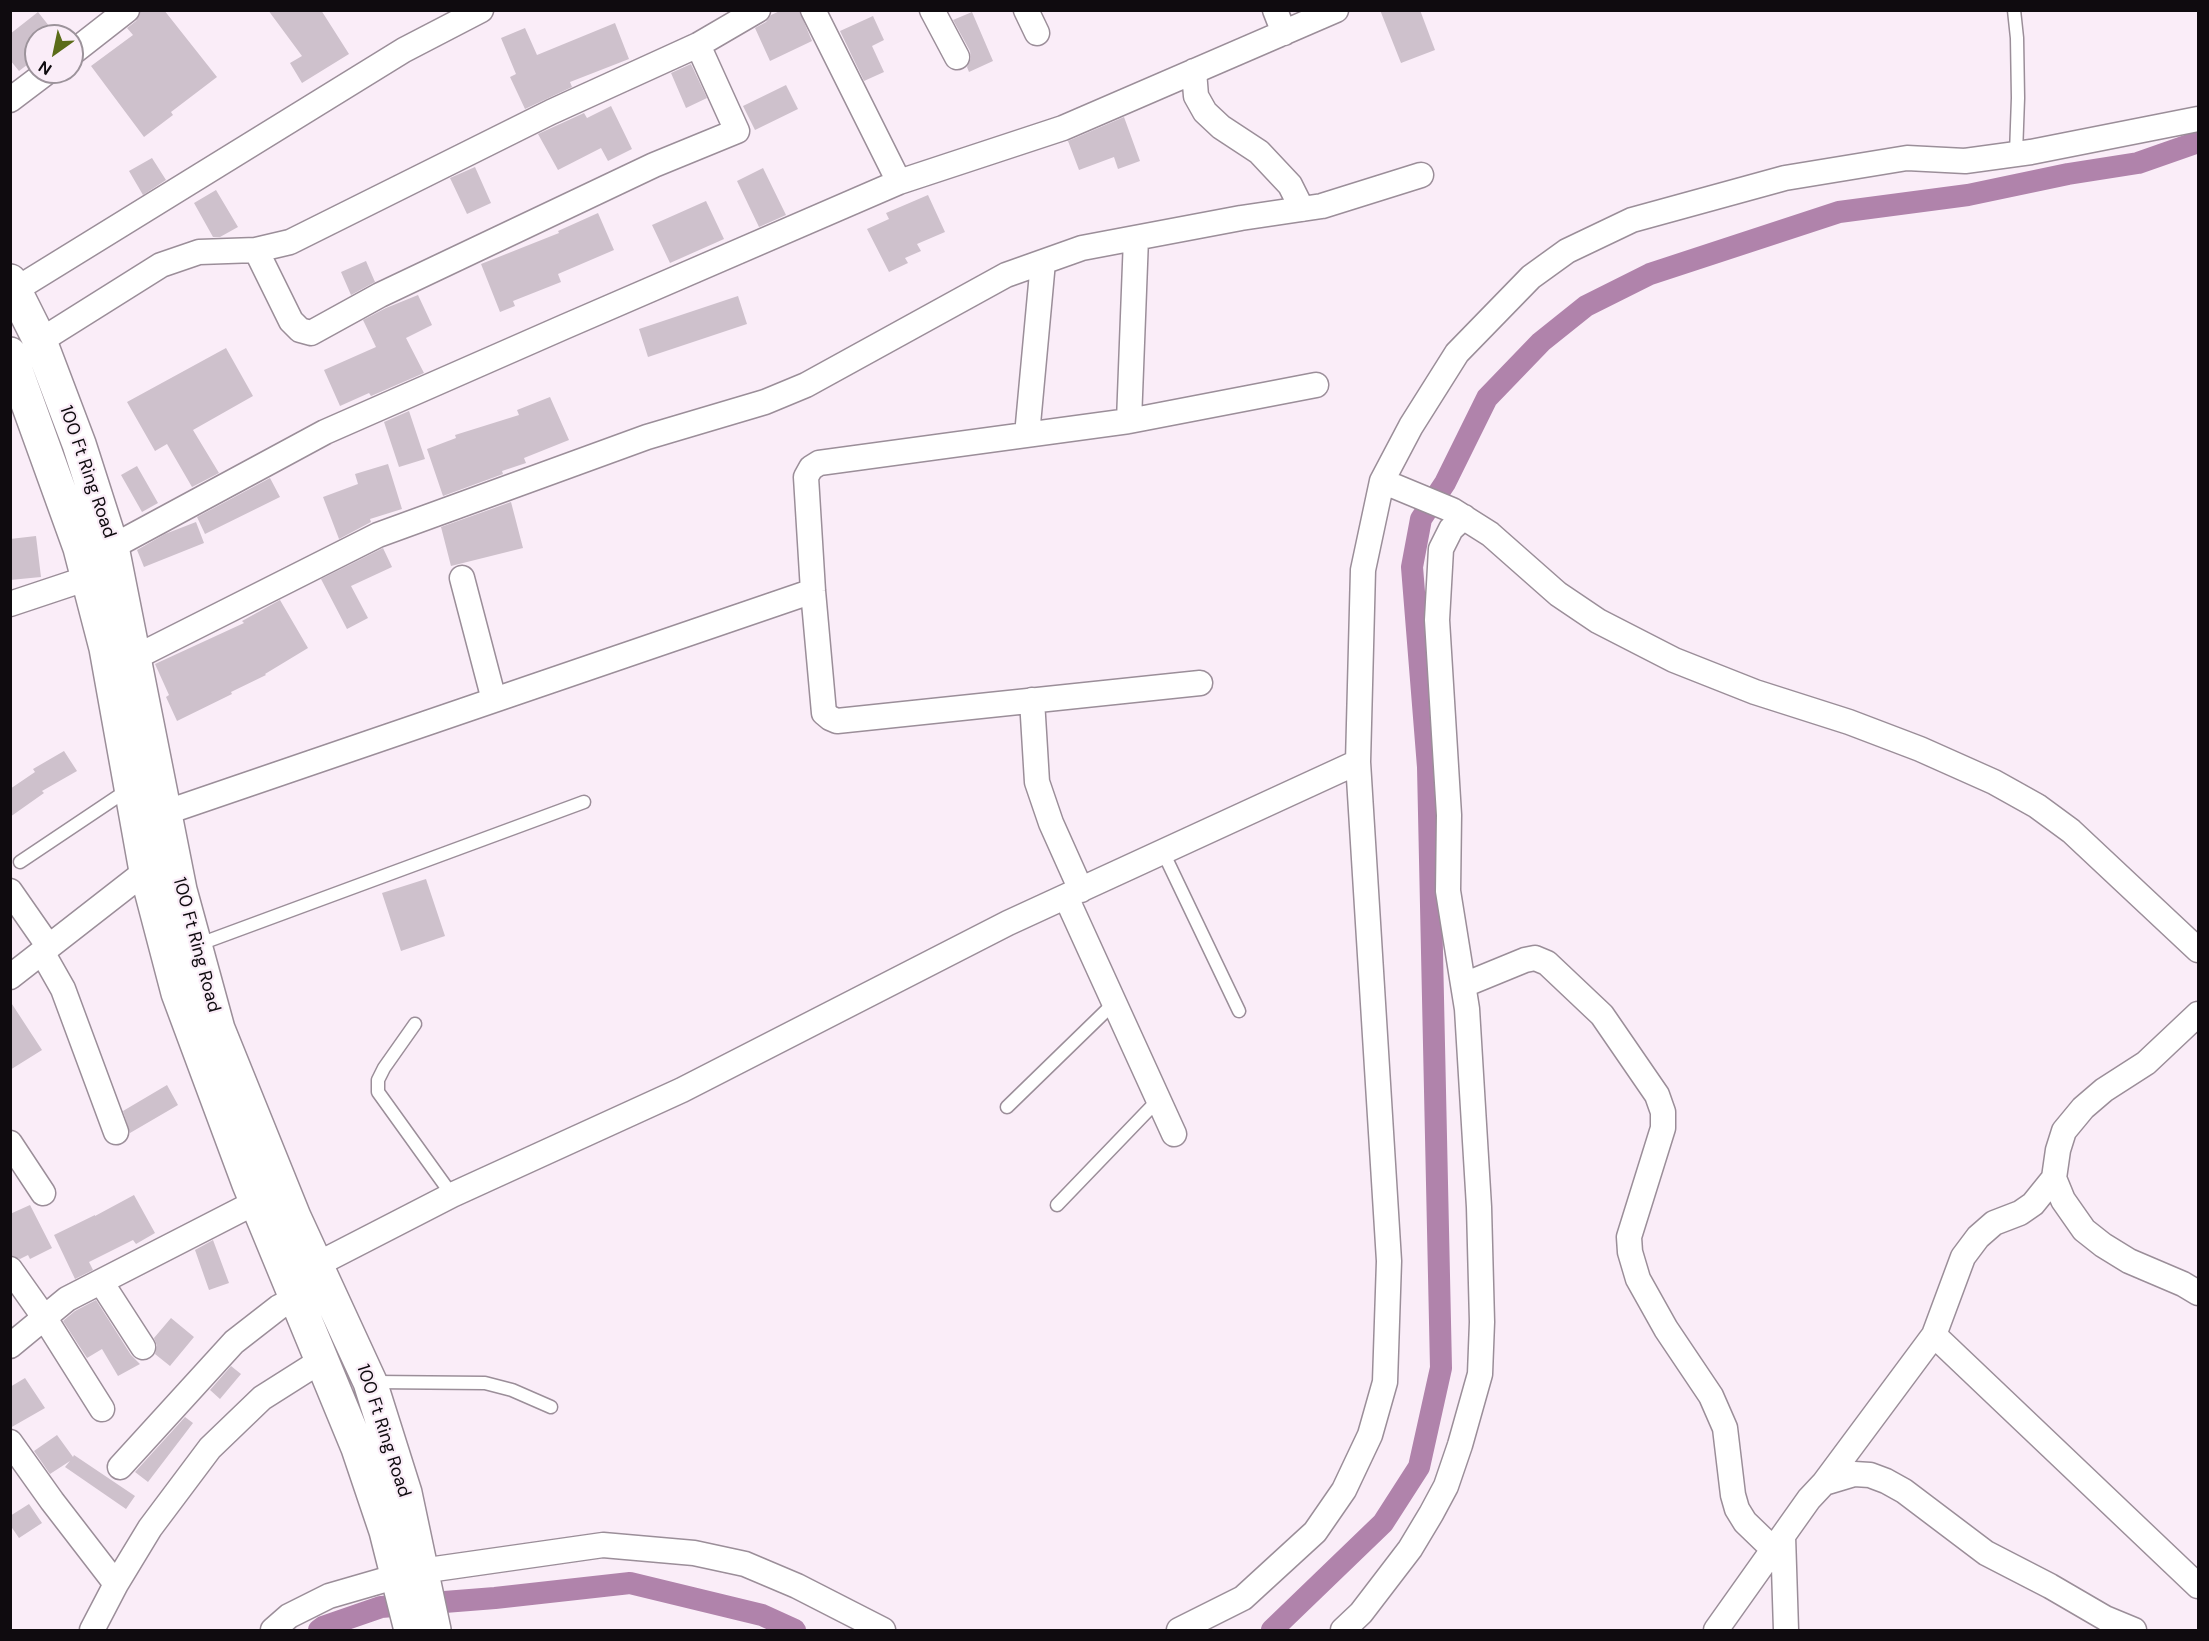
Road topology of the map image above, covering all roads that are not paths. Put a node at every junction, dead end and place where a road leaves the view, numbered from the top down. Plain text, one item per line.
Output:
1 (127, 10) edge
2 (482, 10) edge
3 (758, 10) edge
4 (813, 10) edge
5 (932, 10) edge
6 (1026, 10) edge
7 (1275, 10) edge
8 (1335, 10) edge
9 (2014, 10) edge
10 (1037, 33) dead end
11 (1284, 33) junction
12 (84, 44) edge
13 (698, 45) junction
14 (957, 57) dead end
15 (1194, 71) junction
16 (31, 84) edge
17 (10, 100) edge
18 (2199, 119) edge
19 (2016, 154) junction
20 (1421, 175) dead end
21 (898, 182) junction
22 (1302, 209) junction
23 (1136, 238) junction
24 (256, 250) junction
25 (1043, 261) junction
26 (13, 285) edge
27 (40, 341) junction
28 (10, 354) edge
29 (1316, 386) dead end
30 (1129, 421) junction
31 (1027, 435) junction
32 (1390, 484) junction
33 (1458, 514) junction
34 (112, 547) junction
35 (88, 578) junction
36 (462, 578) dead end
37 (813, 591) junction
38 (10, 604) edge
39 (136, 657) junction
40 (1200, 683) dead end
41 (494, 700) junction
42 (1032, 700) junction
43 (1358, 762) junction
44 (130, 788) junction
45 (584, 802) dead end
46 (164, 813) junction
47 (1163, 852) junction
48 (20, 862) dead end
49 (146, 871) junction
50 (10, 891) edge
51 (1073, 893) junction
52 (46, 949) junction
53 (182, 950) junction
54 (2199, 950) edge
55 (10, 976) edge
56 (1464, 985) junction
57 (1114, 1002) junction
58 (1239, 1011) dead end
59 (2199, 1014) edge
60 (415, 1024) dead end
61 (1158, 1100) junction
62 (1007, 1107) dead end
63 (116, 1132) dead end
64 (1174, 1134) dead end
65 (10, 1143) edge
66 (2054, 1178) junction
67 (43, 1193) dead end
68 (452, 1195) junction
69 (256, 1202) junction
70 (1057, 1205) dead end
71 (316, 1265) junction
72 (10, 1269) edge
73 (101, 1282) junction
74 (2199, 1293) edge
75 (297, 1298) junction
76 (44, 1317) junction
77 (1934, 1335) junction
78 (10, 1346) edge
79 (143, 1347) dead end
80 (322, 1360) junction
81 (370, 1382) junction
82 (551, 1407) dead end
83 (102, 1409) dead end
84 (10, 1442) edge
85 (120, 1467) dead end
86 (1824, 1483) junction
87 (1778, 1543) junction
88 (116, 1584) junction
89 (412, 1584) junction
90 (2199, 1586) edge
91 (92, 1630) edge
92 (273, 1630) edge
93 (411, 1630) edge
94 (434, 1630) edge
95 (883, 1630) edge
96 (1179, 1630) edge
97 (1343, 1630) edge
98 (1716, 1630) edge
99 (1786, 1630) edge
100 (2134, 1630) edge

1 - 12 street
2 - 26 street
3 - 13 street
4 - 21 street
5 - 14 street
6 - 10 street
7 - 11 street
8 - 11 street
9 - 19 lane
11 - 15 street
13 - 24 street
13 - 24 street
15 - 21 street
15 - 22 street
16 - 17 street
18 - 19 street
19 - 32 street
20 - 22 street
21 - 34 street
22 - 23 street
23 - 25 street
23 - 30 street
24 - 27 street
25 - 31 street
25 - 39 street
26 - 27 main road, 100 Ft Ring Road
27 - 34 main road, 100 Ft Ring Road
28 - 35 main road, 100 Ft Ring Road
29 - 30 street
30 - 31 street
31 - 37 street
32 - 33 street
32 - 43 street
33 - 54 street
33 - 56 street
34 - 39 main road, 100 Ft Ring Road
35 - 38 street
35 - 44 main road, 100 Ft Ring Road
36 - 41 street
37 - 41 street
37 - 42 street
39 - 46 main road, 100 Ft Ring Road
40 - 42 street
41 - 46 street
42 - 51 street
43 - 47 street
43 - 96 street
44 - 48 lane
44 - 49 main road, 100 Ft Ring Road
45 - 53 lane
46 - 53 main road, 100 Ft Ring Road
47 - 51 street
47 - 58 lane
49 - 52 street
49 - 53 main road, 100 Ft Ring Road
50 - 52 street
51 - 57 street
51 - 68 street
52 - 55 street
52 - 63 street
53 - 69 main road, 100 Ft Ring Road
53 - 71 main road, 100 Ft Ring Road
56 - 87 street
56 - 97 street
57 - 61 street
57 - 62 lane
59 - 66 street
60 - 68 lane
61 - 64 street
61 - 70 lane
65 - 67 street
66 - 74 street
66 - 77 street
68 - 71 street
69 - 73 street
69 - 75 main road, 100 Ft Ring Road
71 - 81 main road, 100 Ft Ring Road
72 - 76 street
73 - 76 street
73 - 79 street
75 - 80 main road, 100 Ft Ring Road
75 - 85 street
76 - 78 street
76 - 83 street
77 - 86 street
77 - 90 street
80 - 88 street
80 - 89 main road, 100 Ft Ring Road
81 - 82 lane
81 - 89 main road, 100 Ft Ring Road
84 - 88 street
86 - 87 street
86 - 100 street
87 - 98 street
87 - 99 street
88 - 91 street
89 - 92 street
89 - 93 main road
89 - 94 main road
89 - 95 street

